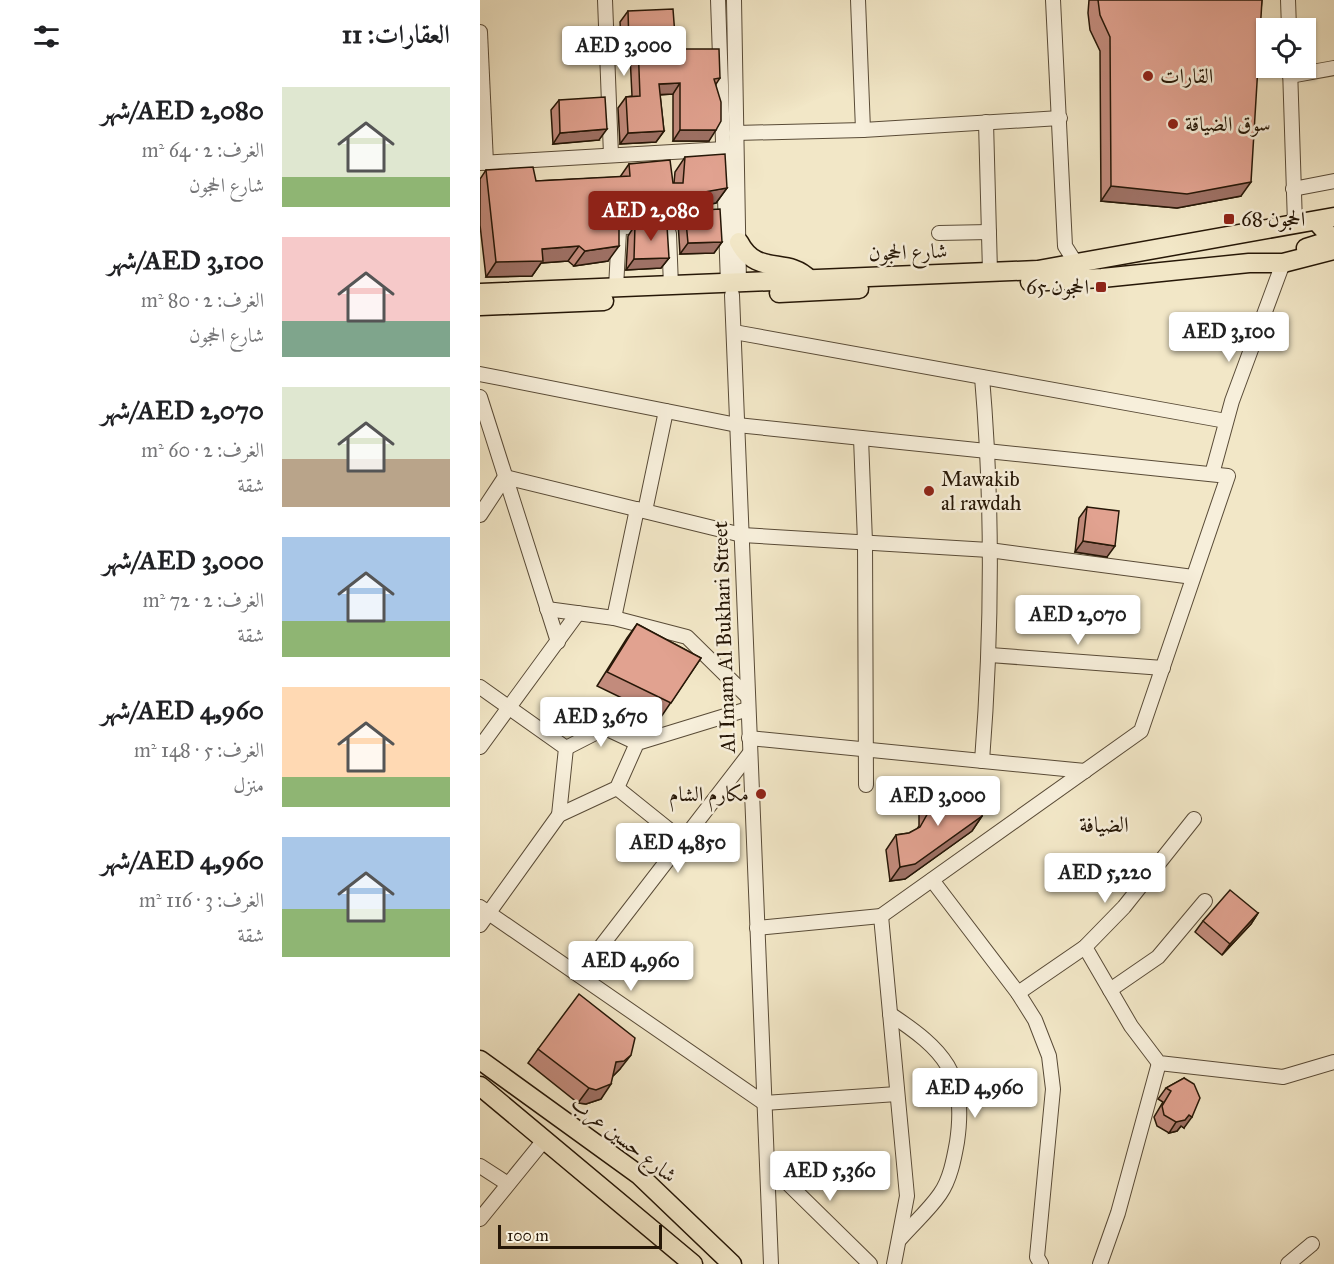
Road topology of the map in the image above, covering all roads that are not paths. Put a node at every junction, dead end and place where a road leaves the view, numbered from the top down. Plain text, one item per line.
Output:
1 (605, 0) edge
2 (718, 0) edge
3 (734, 0) edge
4 (858, 0) edge
5 (1053, 0) edge
6 (1288, 0) edge
7 (1289, 18) edge
8 (480, 32) edge
9 (1334, 68) edge
10 (1316, 70) edge
11 (1290, 78) edge
12 (1060, 118) junction
13 (986, 122) junction
14 (863, 129) junction
15 (736, 133) junction
16 (724, 149) junction
17 (611, 155) junction
18 (483, 163) edge
19 (1334, 181) edge
20 (1293, 189) junction
21 (1334, 217) edge
22 (1316, 221) junction
23 (1295, 224) junction
24 (988, 232) junction
25 (939, 233) dead end
26 (739, 242) junction
27 (1334, 250) edge
28 (1249, 262) junction
29 (1283, 264) junction
30 (1077, 265) junction
31 (990, 272) junction
32 (809, 279) junction
33 (671, 286) junction
34 (733, 287) junction
35 (616, 288) junction
36 (480, 293) edge
37 (480, 306) edge
38 (734, 332) junction
39 (480, 374) edge
40 (982, 377) junction
41 (480, 398) edge
42 (666, 411) junction
43 (1226, 421) junction
44 (737, 425) junction
45 (861, 438) junction
46 (988, 451) junction
47 (1212, 474) junction
48 (505, 477) junction
49 (641, 510) junction
50 (480, 515) edge
51 (742, 535) junction
52 (865, 542) junction
53 (989, 550) junction
54 (1193, 577) junction
55 (547, 609) junction
56 (578, 614) junction
57 (614, 618) junction
58 (558, 642) junction
59 (990, 655) junction
60 (1162, 668) junction
61 (480, 687) edge
62 (748, 703) junction
63 (509, 707) junction
64 (749, 738) junction
65 (637, 743) junction
66 (480, 747) edge
67 (566, 748) junction
68 (866, 750) junction
69 (750, 753) junction
70 (982, 761) junction
71 (1085, 771) junction
72 (866, 785) dead end
73 (617, 788) junction
74 (559, 815) junction
75 (1194, 819) dead end
76 (684, 841) junction
77 (932, 880) junction
78 (1205, 901) dead end
79 (484, 910) edge
80 (881, 916) junction
81 (480, 925) edge
82 (757, 928) junction
83 (1085, 947) junction
84 (579, 975) junction
85 (1110, 990) junction
86 (1018, 993) junction
87 (890, 1014) junction
88 (480, 1060) edge
89 (1159, 1062) junction
90 (1334, 1062) edge
91 (480, 1086) edge
92 (897, 1094) junction
93 (764, 1103) junction
94 (545, 1138) junction
95 (767, 1163) junction
96 (480, 1166) edge
97 (508, 1184) junction
98 (480, 1219) edge
99 (900, 1239) junction
100 (1312, 1244) dead end
101 (693, 1264) edge
102 (732, 1264) edge
103 (771, 1264) edge
104 (870, 1264) edge
105 (894, 1264) edge
106 (1041, 1264) edge
107 (1100, 1264) edge
108 (1288, 1264) edge

1 - 17 street
2 - 16 street
3 - 15 street
4 - 14 street
5 - 12 street
6 - 7 street
8 - 18 street
9 - 10 street
11 - 20 street
12 - 13 street
12 - 30 street
13 - 14 street
13 - 24 street
14 - 15 street
15 - 26 street
16 - 17 street
16 - 34 street
17 - 18 street
19 - 20 street
20 - 23 street
21 - 22 main road, شارع الحجون
22 - 23 main road, شارع الحجون
22 - 28 main road
23 - 30 main road, شارع الحجون
24 - 25 street
24 - 31 street
26 - 32 main road
26 - 34 street
27 - 29 main road, شارع الحجون
28 - 29 main road, شارع الحجون
28 - 34 main road, شارع الحجون
29 - 43 street
30 - 31 main road, شارع الحجون
31 - 32 main road, شارع الحجون
32 - 34 main road, شارع الحجون
33 - 34 main road, شارع الحجون
33 - 35 main road, شارع الحجون
33 - 35 street
34 - 37 main road, شارع الحجون
34 - 38 street, Al Imam Al Bukhari Street
35 - 36 main road, شارع الحجون
38 - 40 street
38 - 44 street, Al Imam Al Bukhari Street
39 - 42 street
40 - 43 street
40 - 46 street
41 - 48 street
42 - 44 street
42 - 49 street
43 - 47 street
44 - 45 street
44 - 51 street, Al Imam Al Bukhari Street
45 - 46 street
45 - 52 street
46 - 47 street
46 - 53 street
47 - 54 street
48 - 49 street
48 - 50 street
48 - 55 street
49 - 51 street
49 - 57 street
51 - 52 street
51 - 62 street, Al Imam Al Bukhari Street
52 - 53 street
52 - 68 street
53 - 54 street
53 - 59 street
54 - 60 street
55 - 56 street
55 - 58 street
56 - 57 street
56 - 58 street
57 - 62 street
58 - 63 street
59 - 60 street
59 - 70 street
60 - 71 street
61 - 63 street
62 - 64 street, Al Imam Al Bukhari Street
62 - 65 street
63 - 66 street
63 - 67 street
64 - 68 street
64 - 69 street, Al Imam Al Bukhari Street
65 - 67 street
65 - 73 street
67 - 74 street
68 - 70 street
68 - 72 street
69 - 76 street
69 - 82 street, Al Imam Al Bukhari Street
70 - 71 street
71 - 77 street
73 - 74 street
73 - 76 street
74 - 79 street
75 - 83 street
76 - 84 street
77 - 80 street
77 - 86 street
78 - 85 street
79 - 81 street
79 - 84 street
80 - 82 street
80 - 87 street
82 - 93 street, Al Imam Al Bukhari Street
83 - 85 street
83 - 86 street
84 - 93 street
85 - 89 street
86 - 106 street
87 - 92 street
87 - 99 street
88 - 102 main road, شارع حسين عرب
89 - 90 street
89 - 107 street
91 - 94 main road
92 - 93 street
92 - 99 street
93 - 95 street, Al Imam Al Bukhari Street
94 - 97 street
94 - 101 main road
95 - 103 street, Al Imam Al Bukhari Street
95 - 104 street
96 - 97 street
97 - 98 street
99 - 105 street
100 - 108 street

